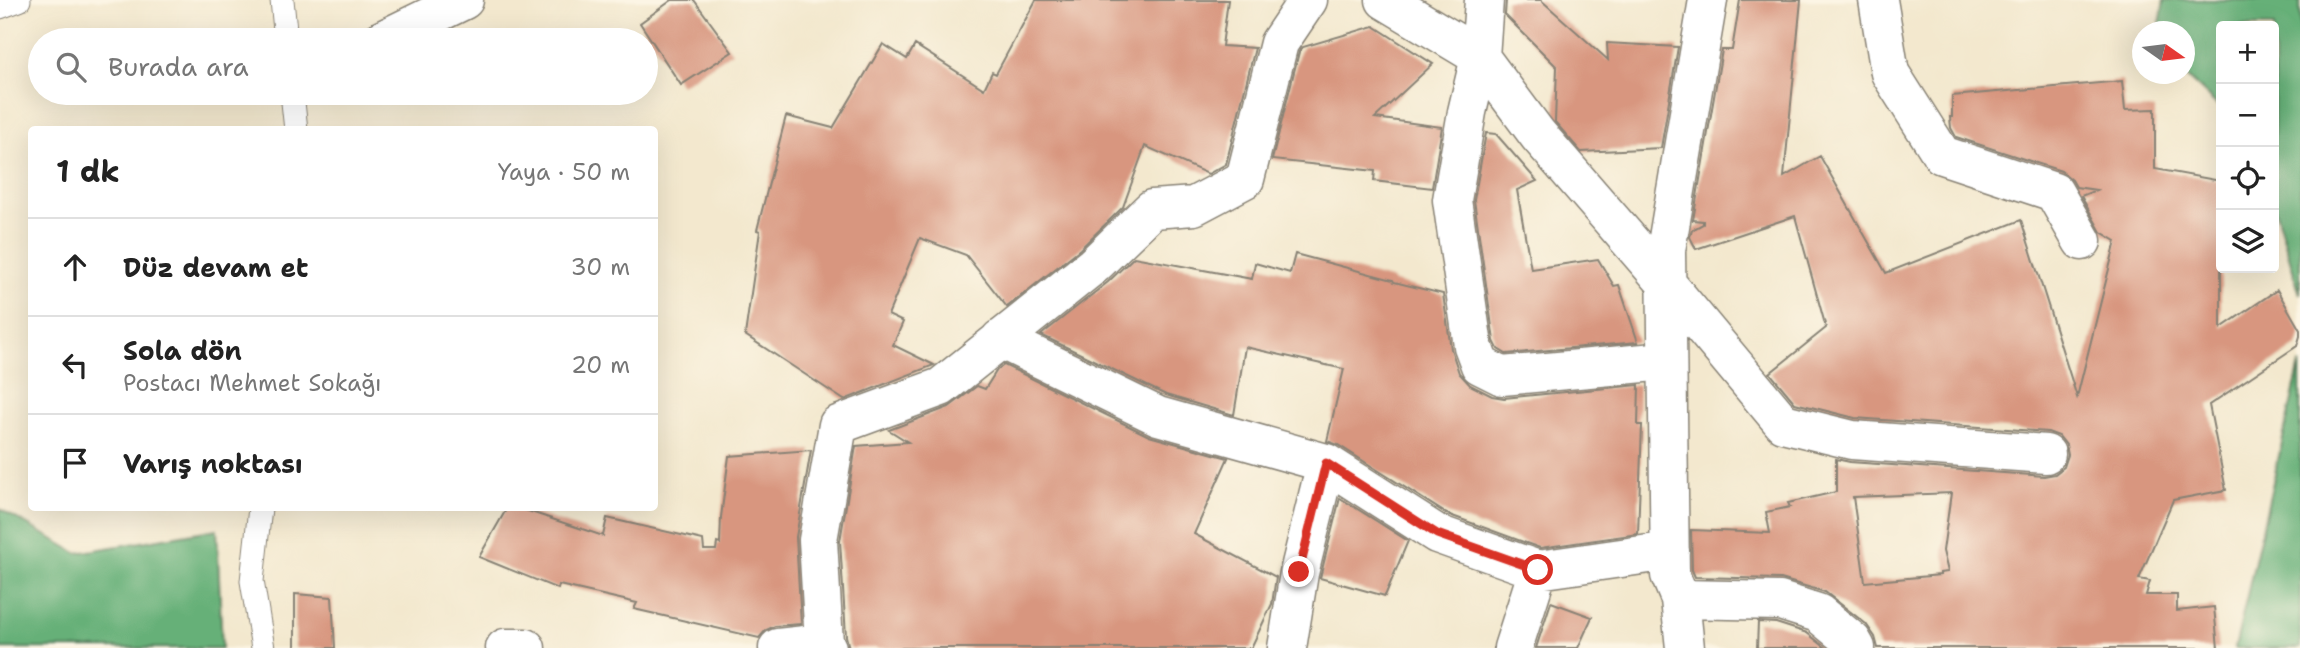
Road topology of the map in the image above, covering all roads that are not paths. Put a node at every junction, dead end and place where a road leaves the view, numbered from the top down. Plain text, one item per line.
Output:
1 (19, 0) edge
2 (282, 0) edge
3 (464, 0) edge
4 (1308, 0) edge
5 (1385, 0) edge
6 (1484, 0) edge
7 (1708, 0) edge
8 (1878, 0) edge
9 (0, 7) edge
10 (285, 28) edge
11 (407, 28) edge
12 (1480, 57) junction
13 (293, 105) edge
14 (296, 126) edge
15 (2082, 242) dead end
16 (1667, 284) junction
17 (1000, 340) junction
18 (1666, 360) junction
19 (2046, 454) dead end
20 (1326, 463) junction
21 (260, 511) edge
22 (1670, 551) junction
23 (1538, 570) junction
24 (1680, 599) junction
25 (825, 646) edge
26 (263, 648) edge
27 (505, 648) edge
28 (526, 648) edge
29 (779, 648) edge
30 (1287, 648) edge
31 (1513, 648) edge
32 (1685, 648) edge
33 (1856, 648) edge

1 - 9 lane
2 - 10 lane
3 - 11 street
4 - 17 street
5 - 12 street
6 - 12 street
7 - 16 street
8 - 15 street
12 - 16 street
12 - 18 street
13 - 14 lane
16 - 18 street
16 - 19 street
17 - 20 street
17 - 25 street
18 - 22 street
20 - 23 street
20 - 30 street
21 - 26 lane
22 - 23 street
22 - 24 street
23 - 31 street
24 - 32 street
24 - 33 street
25 - 29 street
27 - 28 street

